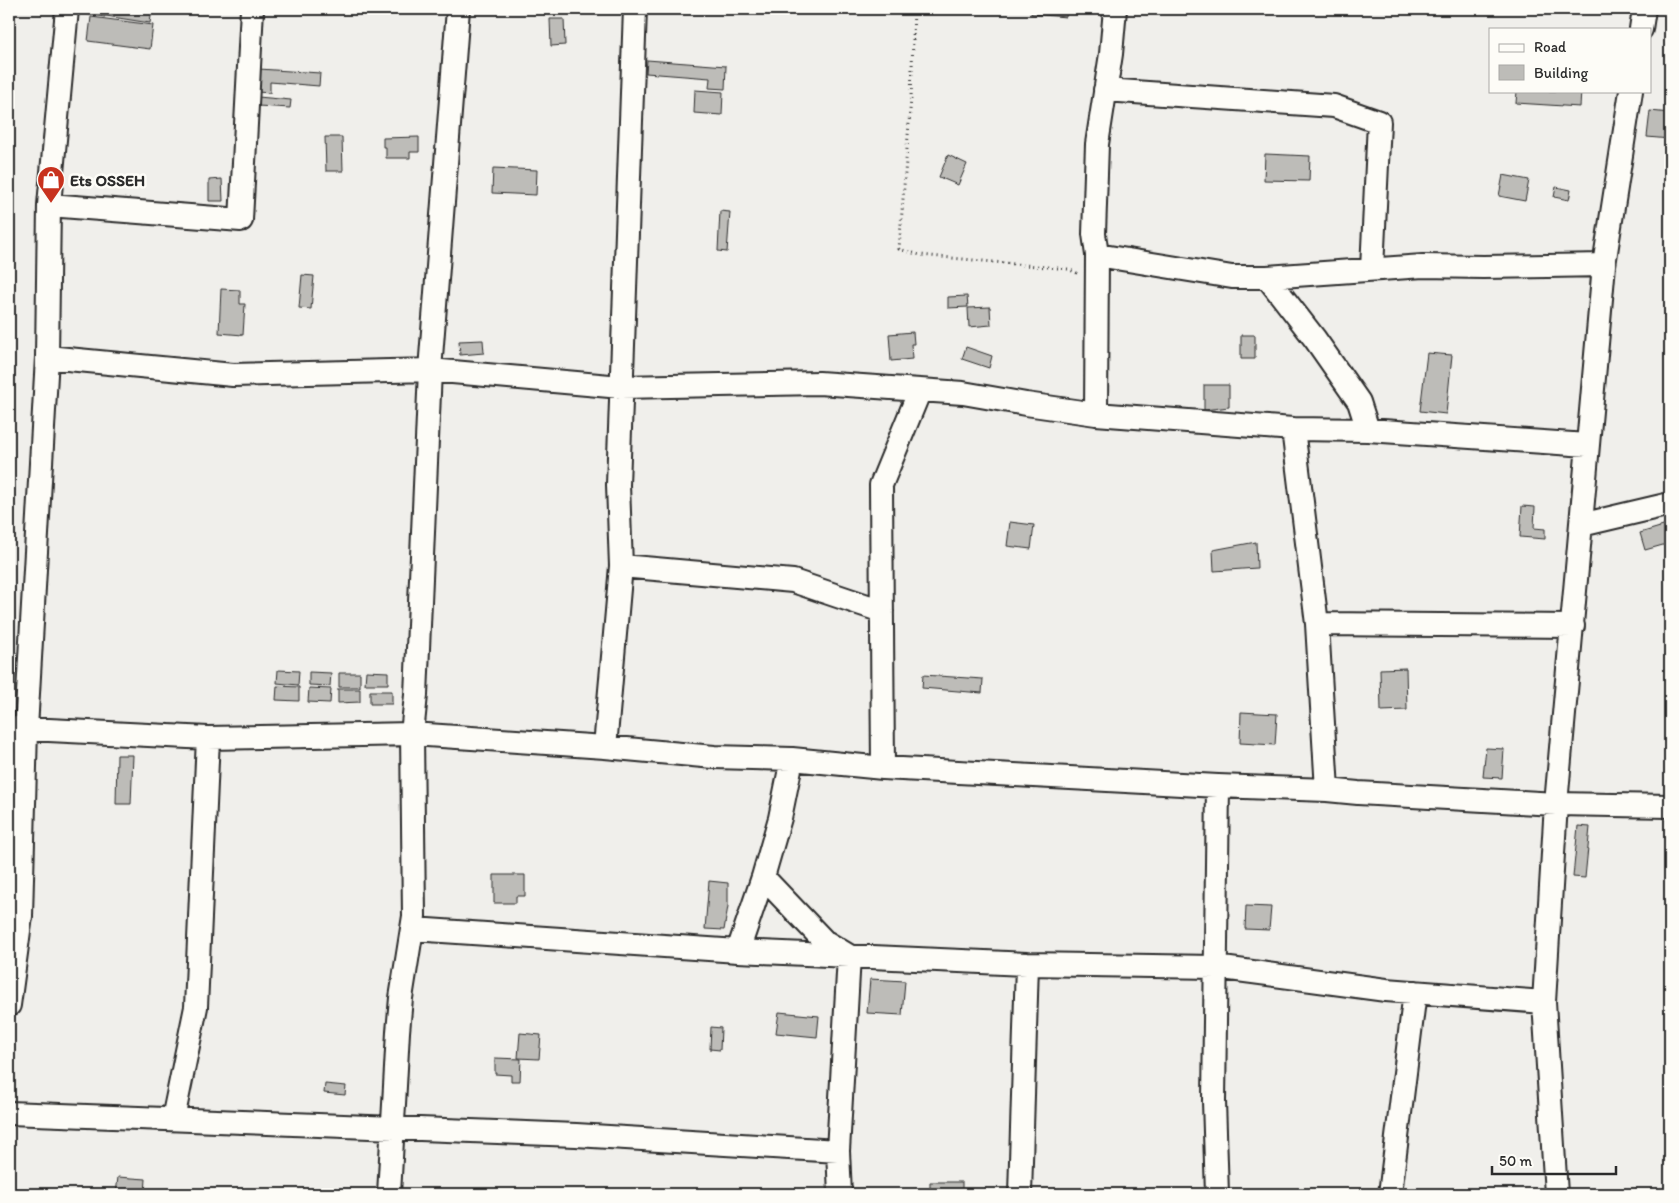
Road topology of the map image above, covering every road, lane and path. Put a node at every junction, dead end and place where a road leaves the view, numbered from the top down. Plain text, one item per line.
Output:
1 (67, 9) edge
2 (252, 9) edge
3 (458, 9) edge
4 (635, 9) edge
5 (914, 9) edge
6 (1115, 9) edge
7 (1644, 9) edge
8 (1641, 28) edge
9 (1105, 90) junction
10 (1631, 92) edge
11 (49, 205) junction
12 (1098, 255) junction
13 (1604, 265) junction
14 (1372, 269) junction
15 (1267, 277) junction
16 (1097, 284) junction
17 (47, 357) junction
18 (430, 370) junction
19 (621, 387) junction
20 (920, 390) junction
21 (1096, 414) junction
22 (1293, 429) junction
23 (1368, 430) junction
24 (1587, 445) junction
25 (1670, 504) edge
26 (1581, 525) junction
27 (621, 566) junction
28 (882, 612) junction
29 (1317, 624) junction
30 (1573, 626) junction
31 (17, 728) edge
32 (412, 734) junction
33 (208, 738) junction
34 (605, 747) junction
35 (792, 759) junction
36 (883, 768) junction
37 (1218, 786) junction
38 (1328, 790) junction
39 (1556, 804) junction
40 (1670, 806) edge
41 (763, 877) junction
42 (15, 916) edge
43 (413, 929) junction
44 (738, 951) junction
45 (849, 956) junction
46 (1026, 964) junction
47 (1216, 967) junction
48 (1415, 992) junction
49 (1544, 1002) junction
50 (9, 1005) edge
51 (9, 1113) edge
52 (173, 1119) junction
53 (393, 1127) junction
54 (838, 1151) junction
55 (389, 1194) edge
56 (840, 1194) edge
57 (1020, 1194) edge
58 (1217, 1194) edge
59 (1390, 1194) edge
60 (1556, 1194) edge

1 - 11 street
2 - 11 street
3 - 18 street
4 - 19 street
5 - 16 path
6 - 9 street
7 - 8 street
9 - 12 street
9 - 14 street
10 - 13 street
11 - 17 street
12 - 15 street
12 - 16 street
13 - 14 street
13 - 24 street
14 - 15 street
15 - 23 street
16 - 21 street
17 - 18 street
17 - 31 street
18 - 19 street
18 - 32 street
19 - 20 street
19 - 27 street
20 - 21 street
20 - 28 street
21 - 22 street
22 - 23 street
22 - 29 street
23 - 24 street
24 - 26 street
25 - 26 street
26 - 30 street
27 - 28 street
27 - 34 street
28 - 36 street
29 - 30 street
29 - 38 street
30 - 39 street
31 - 33 street
31 - 42 street
32 - 33 street
32 - 34 street
32 - 43 street
33 - 52 street
34 - 35 street
35 - 36 street
35 - 41 street
36 - 37 street
37 - 38 street
37 - 47 street
38 - 39 street
39 - 40 street
39 - 49 street
41 - 44 street
41 - 45 street
42 - 50 street
43 - 44 street
43 - 53 street
44 - 45 street
45 - 46 street
45 - 54 street
46 - 47 street
46 - 57 street
47 - 48 street
47 - 58 street
48 - 49 street
48 - 59 street
49 - 60 street
51 - 52 street
52 - 53 street
53 - 54 street
53 - 55 street
54 - 56 street

